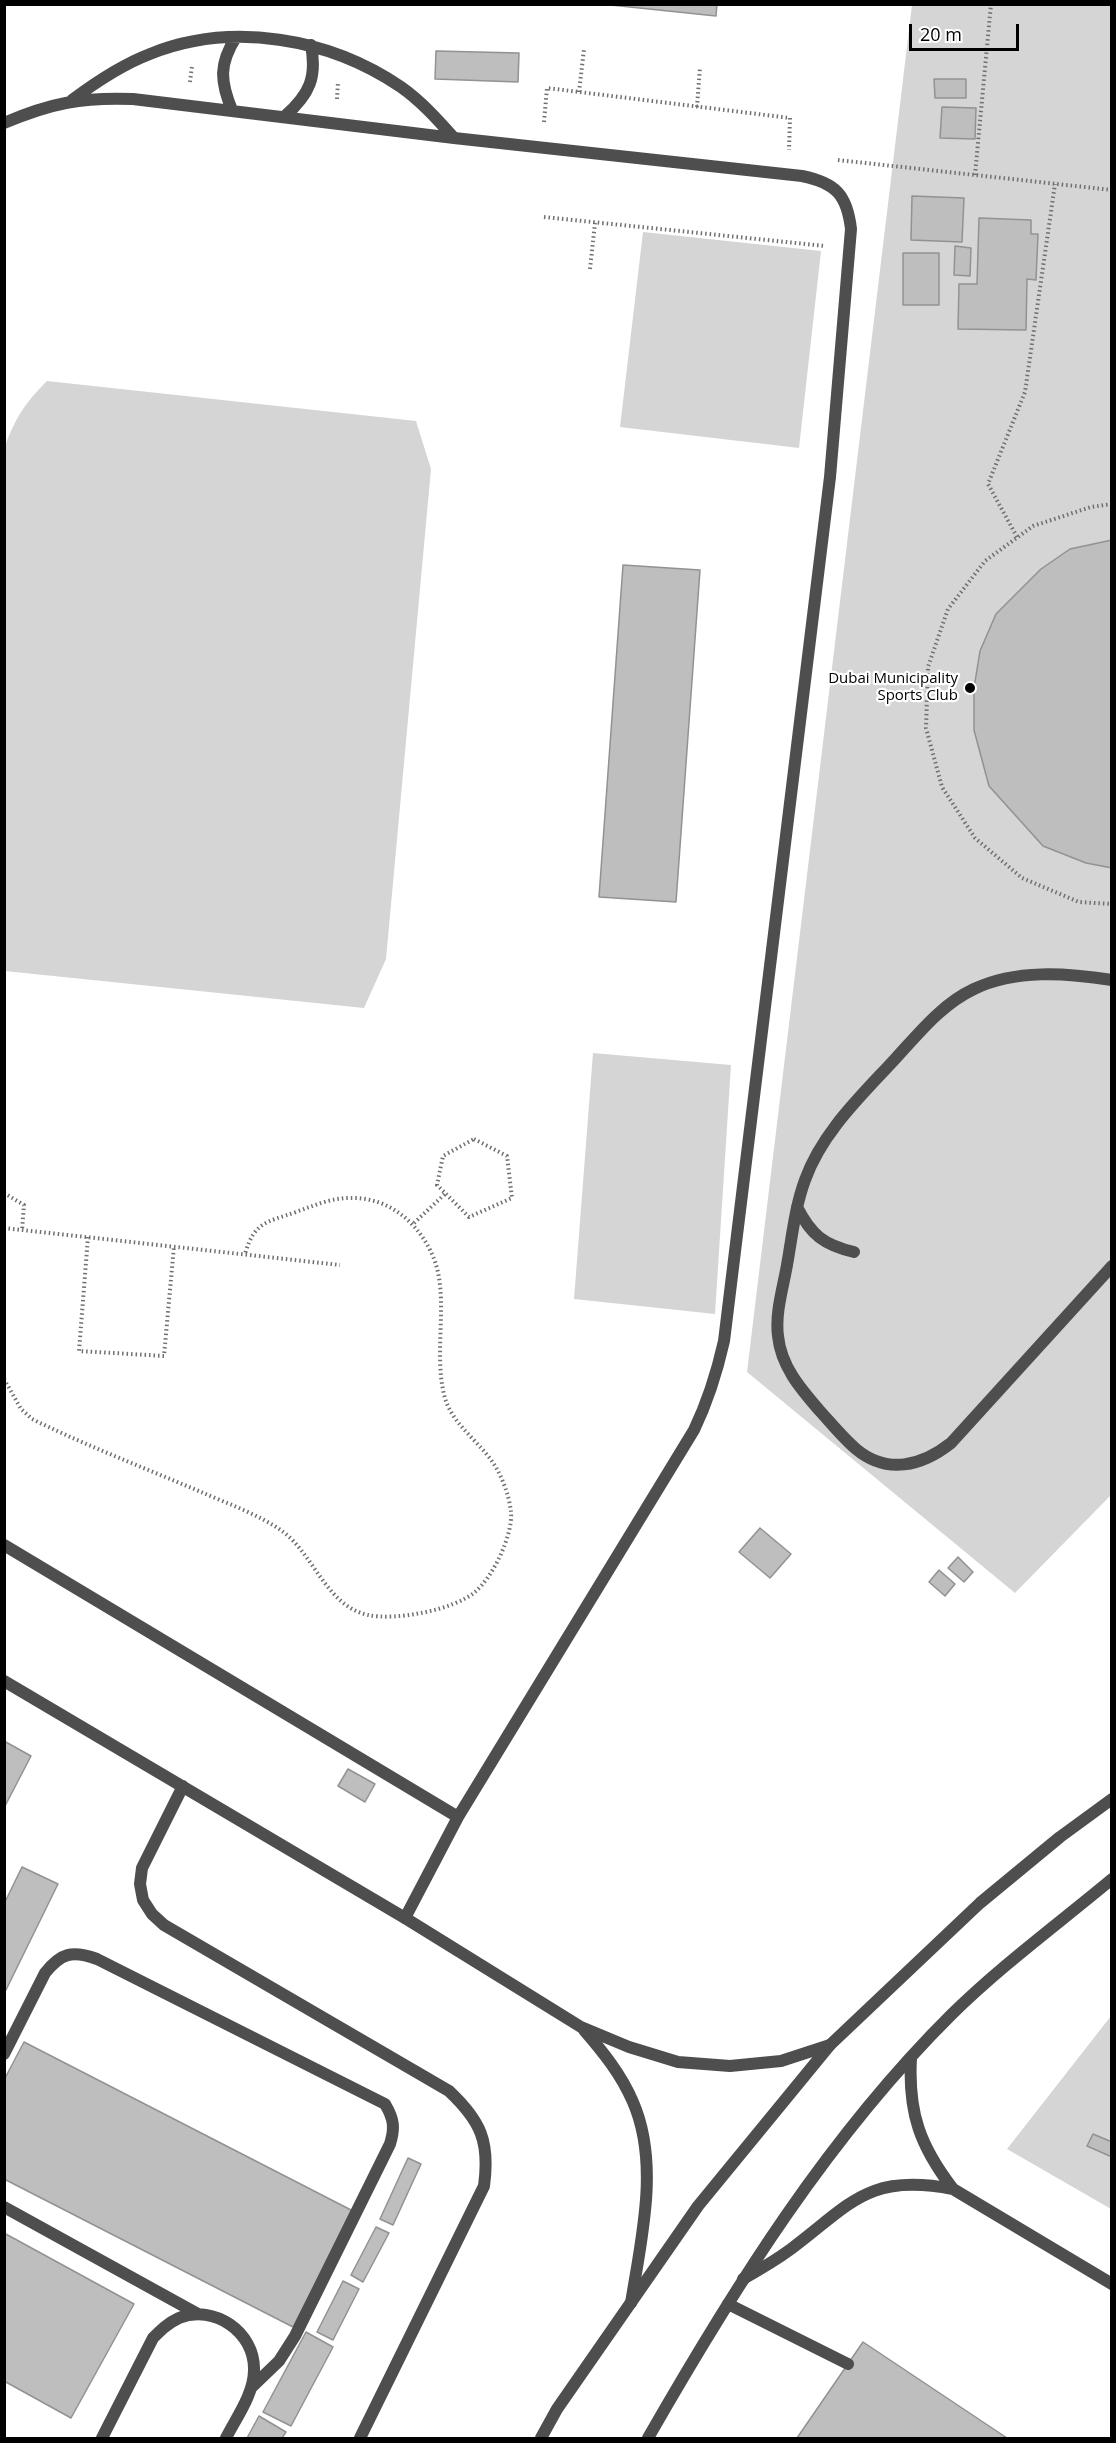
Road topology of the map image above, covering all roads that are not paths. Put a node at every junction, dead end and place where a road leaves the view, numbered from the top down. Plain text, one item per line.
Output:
1 (236, 37) junction
2 (311, 45) junction
3 (70, 101) junction
4 (232, 110) junction
5 (285, 116) junction
6 (4, 123) edge
7 (454, 138) junction
8 (1112, 980) edge
9 (797, 1207) junction
10 (854, 1252) dead end
11 (1112, 1266) edge
12 (4, 1545) edge
13 (4, 1681) edge
14 (183, 1786) junction
15 (1112, 1799) edge
16 (458, 1817) junction
17 (1112, 1879) edge
18 (405, 1918) junction
19 (581, 2027) junction
20 (830, 2046) junction
21 (4, 2054) edge
22 (911, 2058) junction
23 (953, 2189) junction
24 (4, 2207) edge
25 (743, 2279) junction
26 (1112, 2284) edge
27 (631, 2303) junction
28 (728, 2304) junction
29 (198, 2314) junction
30 (848, 2364) dead end
31 (252, 2387) junction
32 (102, 2439) edge
33 (226, 2439) edge
34 (360, 2439) edge
35 (541, 2439) edge
36 (648, 2439) edge

1 - 2 street
1 - 3 street
1 - 4 street
2 - 5 street
2 - 7 street
3 - 4 street
3 - 6 street
4 - 5 street
5 - 7 street
7 - 16 street
8 - 9 street
9 - 10 street
9 - 11 street
12 - 16 street
13 - 14 street
14 - 18 street
14 - 34 street
15 - 20 street
16 - 18 street
17 - 22 street
18 - 19 street
19 - 20 street
19 - 27 street
20 - 27 street
21 - 31 street
22 - 23 street
22 - 25 street
23 - 25 street
23 - 26 street
24 - 29 street
25 - 28 street
27 - 35 street
28 - 30 street
28 - 36 street
29 - 31 street
29 - 32 street
31 - 33 street

